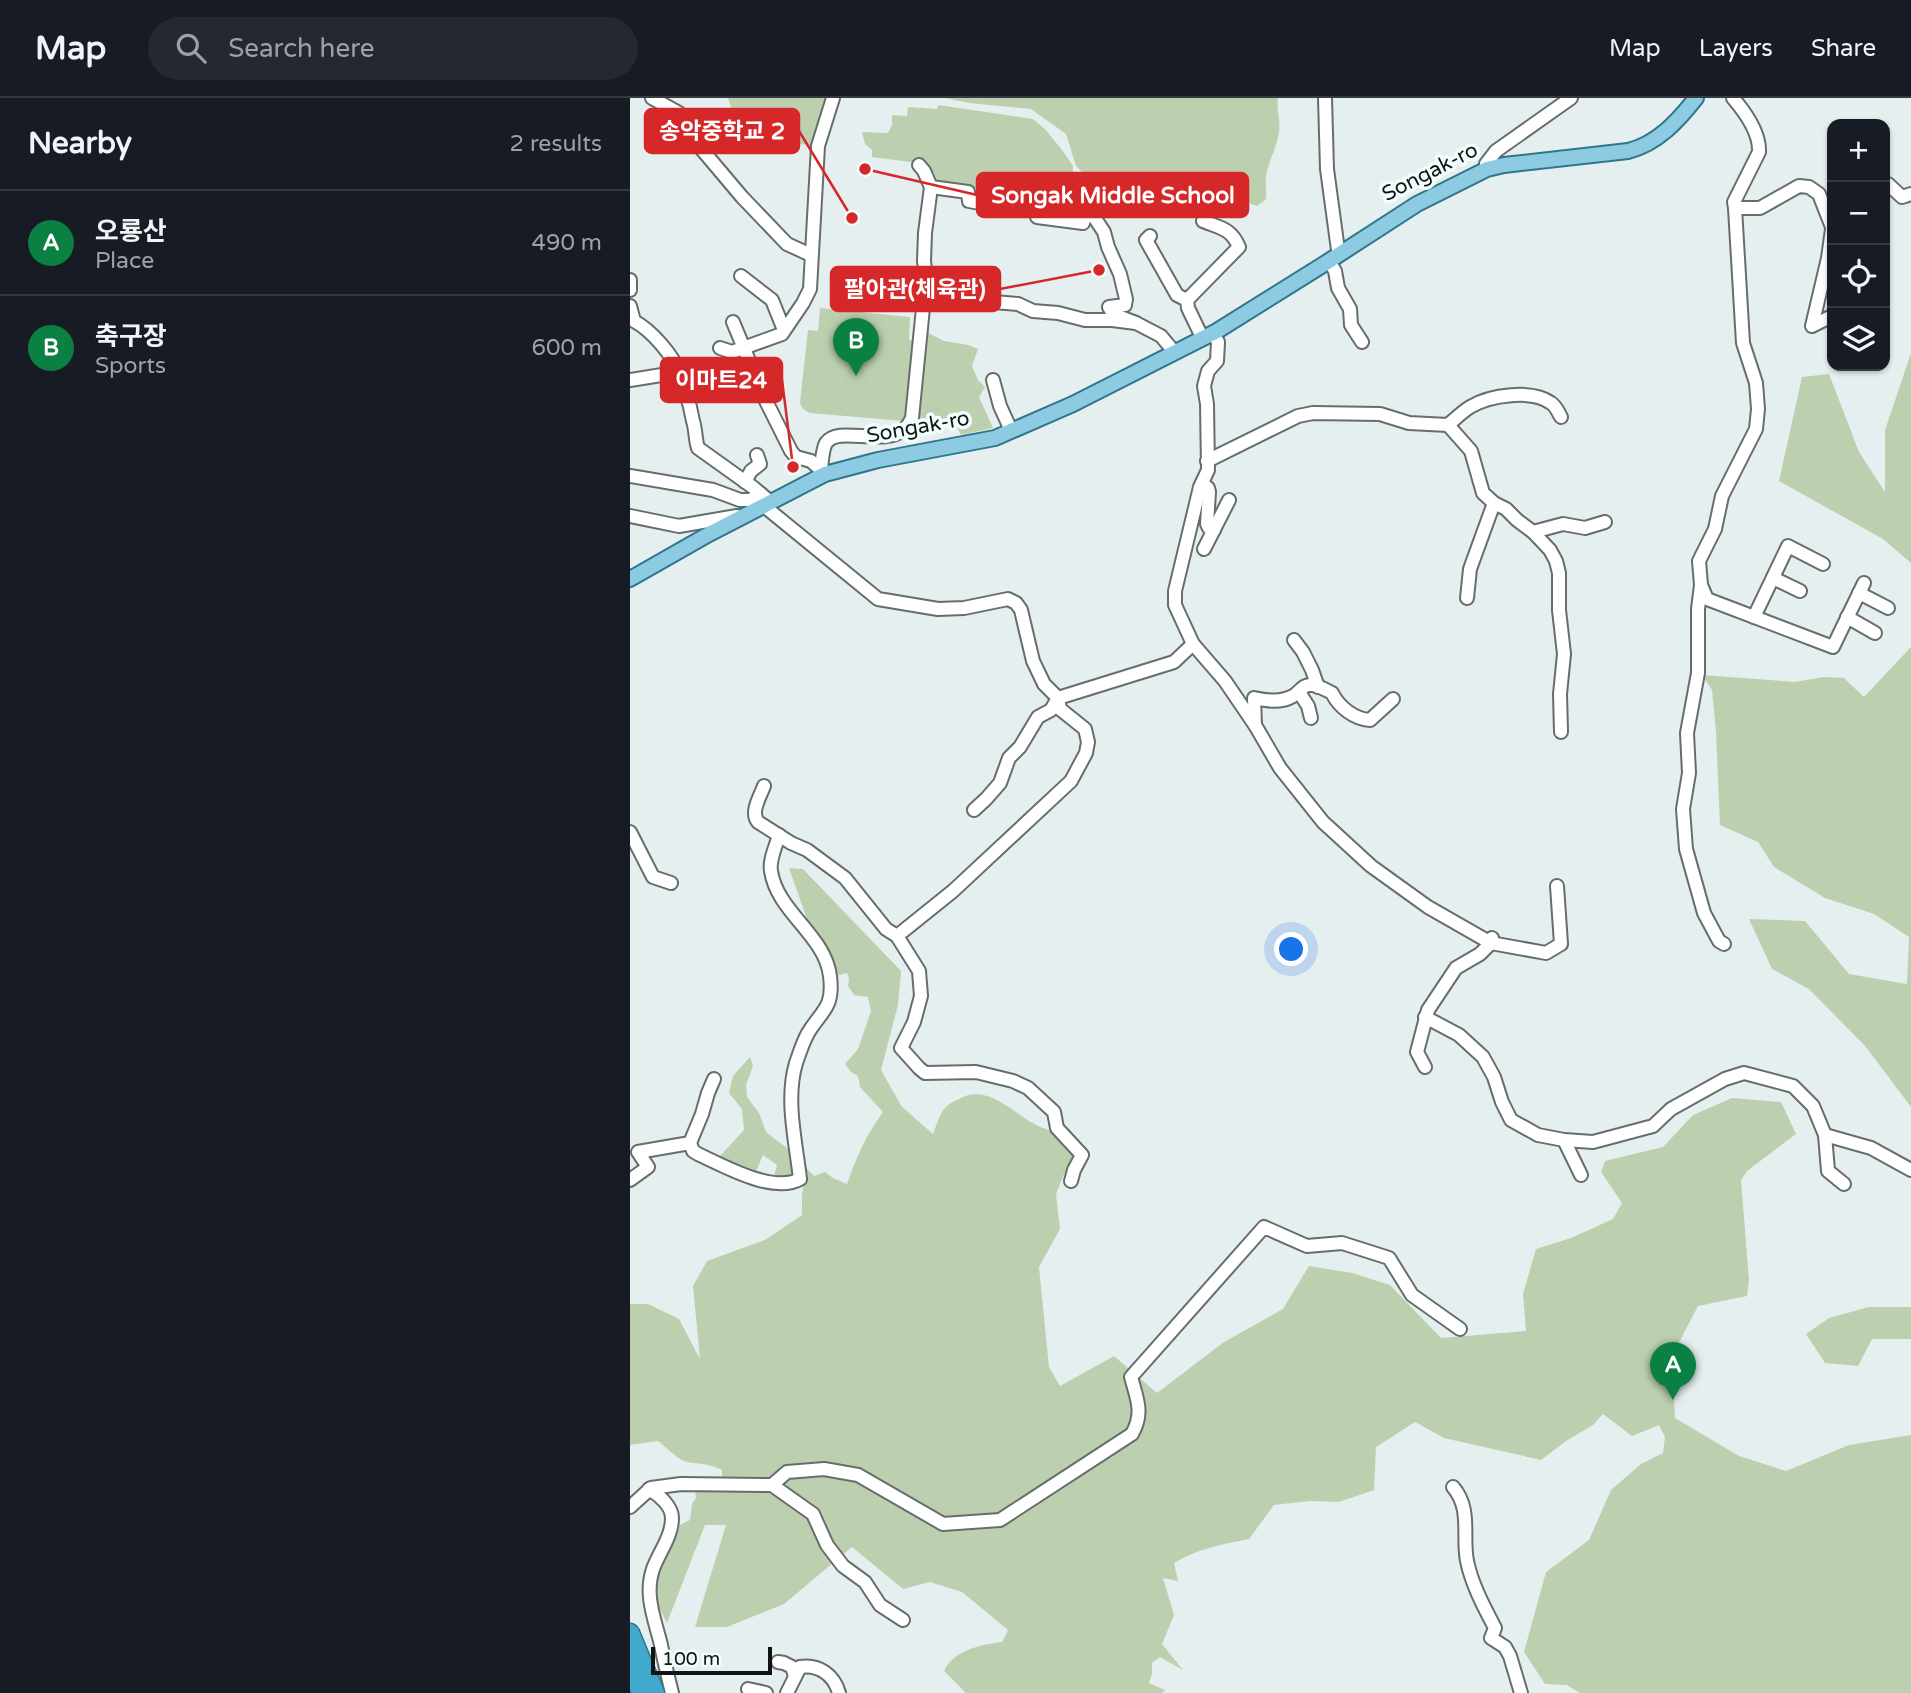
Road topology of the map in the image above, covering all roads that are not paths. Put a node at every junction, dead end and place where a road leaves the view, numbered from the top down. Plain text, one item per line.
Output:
1 (652, 98) edge
2 (834, 98) edge
3 (1325, 98) edge
4 (1571, 98) edge
5 (1694, 98) edge
6 (1733, 98) edge
7 (1486, 164) junction
8 (919, 165) dead end
9 (1890, 186) edge
10 (932, 187) junction
11 (1911, 194) edge
12 (1735, 208) junction
13 (1827, 215) edge
14 (1203, 221) dead end
15 (1150, 236) dead end
16 (1830, 245) edge
17 (811, 255) junction
18 (1334, 256) junction
19 (741, 276) dead end
20 (630, 280) edge
21 (630, 290) edge
22 (1187, 300) junction
23 (994, 302) dead end
24 (630, 306) edge
25 (1827, 318) edge
26 (632, 321) edge
27 (733, 321) dead end
28 (1136, 323) junction
29 (784, 330) junction
30 (1207, 333) junction
31 (1362, 342) dead end
32 (720, 348) dead end
33 (1171, 348) junction
34 (744, 349) junction
35 (680, 372) junction
36 (630, 380) edge
37 (993, 380) dead end
38 (1561, 417) dead end
39 (1448, 425) junction
40 (1010, 428) junction
41 (757, 455) dead end
42 (1207, 461) junction
43 (821, 470) junction
44 (630, 476) edge
45 (746, 482) junction
46 (1202, 483) junction
47 (764, 500) junction
48 (1229, 500) dead end
49 (1494, 503) junction
50 (630, 516) edge
51 (737, 516) junction
52 (1605, 522) dead end
53 (1214, 530) junction
54 (1533, 531) junction
55 (1204, 549) dead end
56 (1823, 564) dead end
57 (630, 577) edge
58 (1773, 578) junction
59 (1701, 585) junction
60 (1800, 591) dead end
61 (1467, 598) dead end
62 (1888, 608) dead end
63 (1754, 617) junction
64 (1847, 617) junction
65 (1875, 632) dead end
66 (1294, 640) dead end
67 (1192, 643) junction
68 (1221, 676) junction
69 (1318, 687) junction
70 (1299, 692) junction
71 (1058, 698) junction
72 (1254, 698) junction
73 (1393, 699) dead end
74 (1311, 718) dead end
75 (1255, 725) junction
76 (1561, 732) dead end
77 (764, 786) dead end
78 (974, 810) dead end
79 (630, 832) edge
80 (779, 835) junction
81 (671, 883) dead end
82 (1557, 886) dead end
83 (897, 936) junction
84 (1492, 939) junction
85 (1724, 944) dead end
86 (1425, 1017) junction
87 (1425, 1067) dead end
88 (714, 1079) dead end
89 (1825, 1135) junction
90 (1564, 1140) junction
91 (690, 1143) junction
92 (634, 1153) edge
93 (1911, 1170) edge
94 (1581, 1175) dead end
95 (630, 1180) edge
96 (1071, 1181) dead end
97 (1844, 1184) dead end
98 (1460, 1329) dead end
99 (772, 1485) junction
100 (1453, 1487) dead end
101 (649, 1489) junction
102 (630, 1507) edge
103 (903, 1620) dead end
104 (630, 1633) edge
105 (778, 1662) dead end
106 (630, 1664) edge
107 (795, 1676) junction
108 (748, 1689) dead end
109 (641, 1693) edge
110 (655, 1693) edge
111 (672, 1693) edge
112 (766, 1693) edge
113 (787, 1693) edge
114 (839, 1693) edge
115 (1521, 1693) edge

1 - 17 street
2 - 17 street
3 - 18 street
4 - 7 street
5 - 7 main road, Songak-ro
5 - 18 main road
6 - 12 street
7 - 18 main road, Songak-ro
8 - 10 street
9 - 11 street
10 - 28 street
10 - 43 street
12 - 13 street
12 - 59 street
14 - 22 street
15 - 22 street
16 - 25 street
17 - 29 street
18 - 30 main road
18 - 31 street
19 - 29 street
20 - 21 street
22 - 30 street
23 - 28 street
24 - 26 street
26 - 35 street
27 - 34 street
28 - 33 street
29 - 34 street
30 - 33 main road, Songak-ro
30 - 42 street
30 - 47 main road
32 - 34 street
33 - 40 main road, Songak-ro
34 - 43 street
35 - 36 street
35 - 45 street
37 - 40 street
38 - 39 street
39 - 42 street
39 - 49 street
40 - 43 main road, Songak-ro
41 - 45 street
42 - 46 street
43 - 47 main road, Songak-ro
44 - 47 street
45 - 47 street
46 - 53 street
46 - 67 street
47 - 51 main road, Songak-ro
47 - 57 main road
47 - 71 street
48 - 53 street
49 - 54 street
49 - 61 street
50 - 51 street, Songak-ro
51 - 57 main road, Songak-ro
52 - 54 street
53 - 55 street
54 - 76 street
56 - 58 street
58 - 60 street
58 - 63 street
59 - 63 street
59 - 85 street
62 - 64 street
63 - 64 street
64 - 65 street
66 - 69 street
67 - 68 street
67 - 71 street
68 - 72 street
68 - 75 street
69 - 70 street
69 - 73 street
70 - 72 street
70 - 74 street
71 - 78 street
71 - 83 street
72 - 75 street
75 - 84 street
77 - 80 street
79 - 81 street
80 - 83 street
80 - 91 street
82 - 84 street
83 - 96 street
84 - 86 street
86 - 87 street
86 - 90 street
88 - 91 street
89 - 90 street
89 - 93 street
89 - 97 street
90 - 94 street
91 - 92 street
92 - 95 street
98 - 99 street
99 - 101 street
99 - 103 street
100 - 115 street
101 - 102 street
101 - 111 street
104 - 110 highway
105 - 107 street
106 - 109 highway
107 - 113 street
107 - 114 street
108 - 112 street

